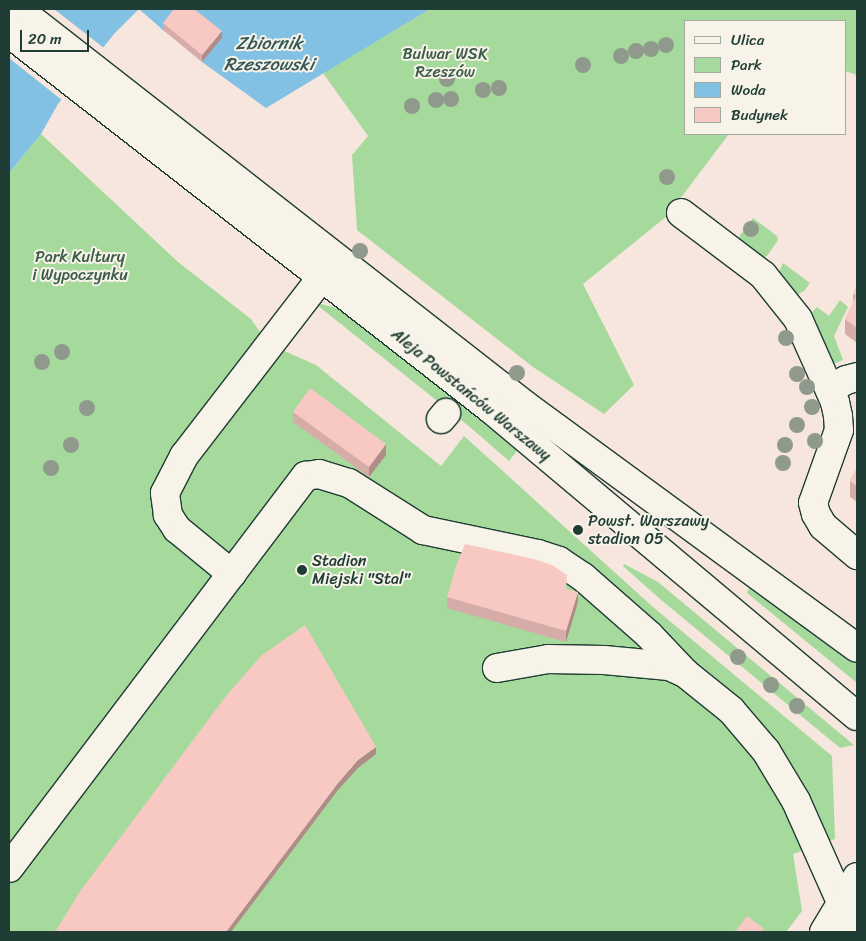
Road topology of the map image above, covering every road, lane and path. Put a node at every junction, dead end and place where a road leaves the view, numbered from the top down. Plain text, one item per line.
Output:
1 (18, 9) edge
2 (9, 33) edge
3 (84, 76) junction
4 (681, 213) dead end
5 (322, 277) junction
6 (857, 378) edge
7 (830, 389) junction
8 (857, 555) edge
9 (232, 574) junction
10 (857, 648) edge
11 (497, 668) dead end
12 (685, 673) junction
13 (857, 716) edge
14 (9, 868) edge
15 (857, 877) edge
16 (849, 911) edge
17 (824, 932) edge
18 (845, 932) edge

1 - 3 main road
2 - 3 main road
3 - 5 main road, Aleja Powstańców Warszawy
3 - 10 main road, Aleja Powstańców Warszawy
4 - 7 main road
5 - 9 main road
5 - 13 main road, Aleja Powstańców Warszawy
6 - 7 main road
7 - 8 main road
9 - 12 main road
9 - 14 main road
11 - 12 main road
12 - 16 main road
15 - 16 main road
16 - 17 main road
16 - 18 main road

